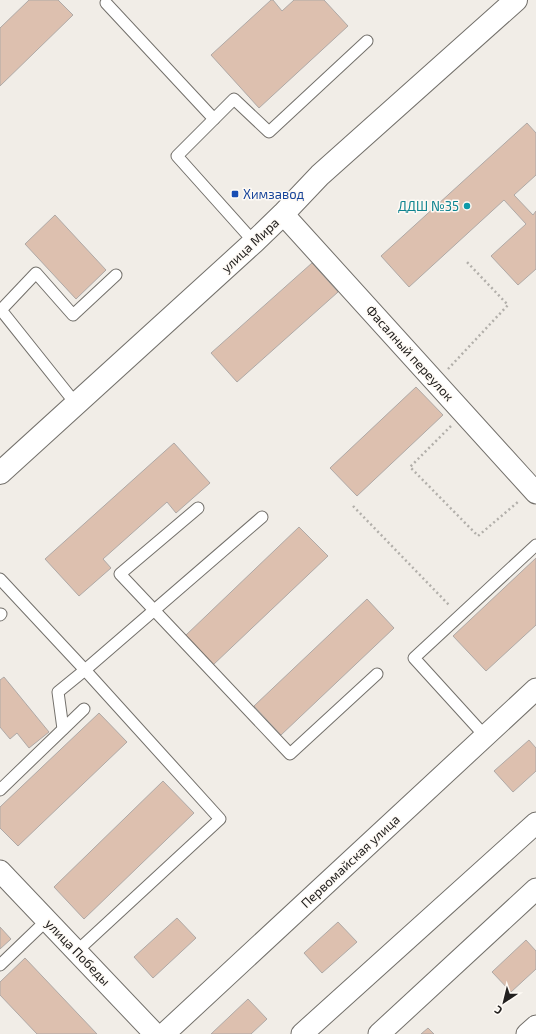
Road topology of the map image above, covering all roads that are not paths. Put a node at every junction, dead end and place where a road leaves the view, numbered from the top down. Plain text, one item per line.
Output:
1 (516, 0) edge
2 (106, 3) dead end
3 (367, 41) dead end
4 (214, 119) junction
5 (283, 214) junction
6 (254, 242) junction
7 (116, 275) dead end
8 (76, 404) junction
9 (0, 473) edge
10 (535, 489) edge
11 (198, 508) dead end
12 (262, 518) dead end
13 (536, 544) edge
14 (0, 579) edge
15 (155, 610) junction
16 (85, 670) junction
17 (377, 674) dead end
18 (536, 689) edge
19 (84, 709) dead end
20 (63, 729) junction
21 (485, 736) junction
22 (0, 790) edge
23 (536, 823) edge
24 (0, 871) edge
25 (536, 889) edge
26 (47, 920) junction
27 (77, 951) junction
28 (0, 965) edge
29 (536, 1026) edge
30 (155, 1034) edge
31 (164, 1034) edge
32 (302, 1034) edge
33 (379, 1034) edge
34 (527, 1034) edge

1 - 5 main road, улица Мира
2 - 4 lane
3 - 4 lane
4 - 6 lane
5 - 6 main road, улица Мира
5 - 10 street, Фасалный переулок
6 - 8 main road, улица Мира
7 - 8 lane
8 - 9 main road, улица Мира
11 - 15 lane
12 - 15 lane
13 - 21 lane
14 - 16 lane
15 - 16 lane
15 - 17 lane
16 - 20 lane
16 - 27 lane
18 - 21 street, Первомайская улица
19 - 20 lane
20 - 22 lane
21 - 31 street, Первомайская улица
23 - 32 street
24 - 26 street, улица Победы
25 - 33 street
26 - 27 street, улица Победы
26 - 28 lane
27 - 30 street, улица Победы
29 - 34 street

